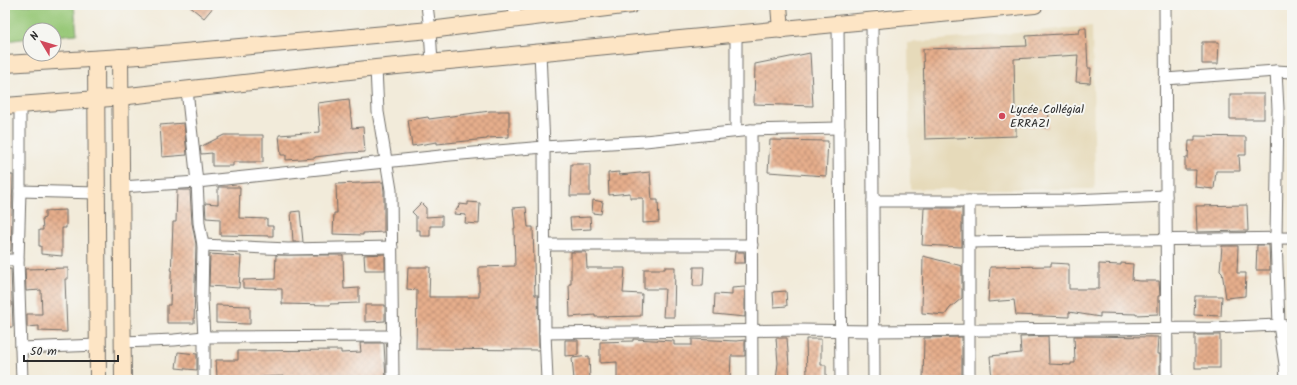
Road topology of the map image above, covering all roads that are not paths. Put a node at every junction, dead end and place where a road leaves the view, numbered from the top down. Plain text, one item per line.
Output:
1 (428, 5) edge
2 (631, 5) edge
3 (779, 5) edge
4 (1035, 5) edge
5 (1165, 5) edge
6 (935, 10) edge
7 (515, 12) edge
8 (872, 21) junction
9 (838, 24) junction
10 (430, 30) junction
11 (781, 30) junction
12 (736, 34) junction
13 (540, 52) junction
14 (120, 57) junction
15 (96, 59) junction
16 (432, 63) junction
17 (5, 64) edge
18 (376, 68) junction
19 (1276, 71) junction
20 (1292, 72) edge
21 (1165, 79) junction
22 (187, 90) junction
23 (120, 97) junction
24 (96, 99) junction
25 (12, 106) edge
26 (839, 128) junction
27 (751, 130) junction
28 (736, 131) junction
29 (544, 147) junction
30 (387, 161) junction
31 (197, 182) junction
32 (121, 188) junction
33 (20, 191) junction
34 (97, 193) junction
35 (1166, 196) junction
36 (873, 201) junction
37 (969, 201) junction
38 (1166, 238) junction
39 (1276, 238) junction
40 (1292, 238) edge
41 (969, 242) junction
42 (203, 245) junction
43 (544, 245) junction
44 (752, 245) junction
45 (392, 247) junction
46 (5, 260) edge
47 (18, 260) junction
48 (1279, 325) junction
49 (1292, 327) edge
50 (1168, 328) junction
51 (752, 330) junction
52 (841, 330) junction
53 (969, 330) junction
54 (874, 331) junction
55 (545, 333) junction
56 (393, 336) junction
57 (204, 337) junction
58 (123, 342) junction
59 (98, 345) junction
60 (21, 348) junction
61 (22, 380) edge
62 (98, 380) edge
63 (123, 380) edge
64 (204, 380) edge
65 (393, 380) edge
66 (547, 380) edge
67 (752, 380) edge
68 (841, 380) edge
69 (874, 380) edge
70 (969, 380) edge
71 (1167, 380) edge
72 (1286, 380) edge

1 - 10 street
2 - 7 street
3 - 11 street
4 - 6 street
5 - 21 street
6 - 8 street
7 - 10 street
8 - 9 street
8 - 36 street
9 - 11 street
9 - 26 street
10 - 14 street
10 - 16 street
11 - 12 street
12 - 13 street
12 - 28 street
13 - 16 street
13 - 29 street
14 - 15 street
14 - 23 street
15 - 17 street
15 - 24 street
16 - 18 street
18 - 22 street
18 - 30 street
19 - 20 street
19 - 21 street
19 - 39 street
21 - 35 street
22 - 23 street
22 - 31 street
23 - 24 street
23 - 32 street
24 - 25 street
24 - 34 street
25 - 33 street
26 - 27 street
26 - 52 street
27 - 28 street
27 - 44 street
28 - 29 street
29 - 30 street
29 - 43 street
30 - 31 street
30 - 45 street
31 - 32 street
31 - 42 street
32 - 58 street
33 - 34 street
33 - 47 street
34 - 59 street
35 - 37 street
35 - 38 street
36 - 37 street
36 - 54 street
37 - 41 street
38 - 39 street
38 - 41 street
38 - 50 street
39 - 40 street
39 - 48 street
41 - 53 street
42 - 45 street
42 - 57 street
43 - 44 street
43 - 55 street
44 - 51 street
45 - 56 street
46 - 47 street
47 - 60 street
48 - 49 street
48 - 50 street
48 - 72 street
50 - 53 street
50 - 71 street
51 - 52 street
51 - 55 street
51 - 67 street
52 - 54 street
52 - 68 street
53 - 54 street
53 - 70 street
54 - 69 street
55 - 66 street
56 - 57 street
56 - 65 street
57 - 58 street
57 - 64 street
58 - 63 street
59 - 60 street
59 - 62 street
60 - 61 street

